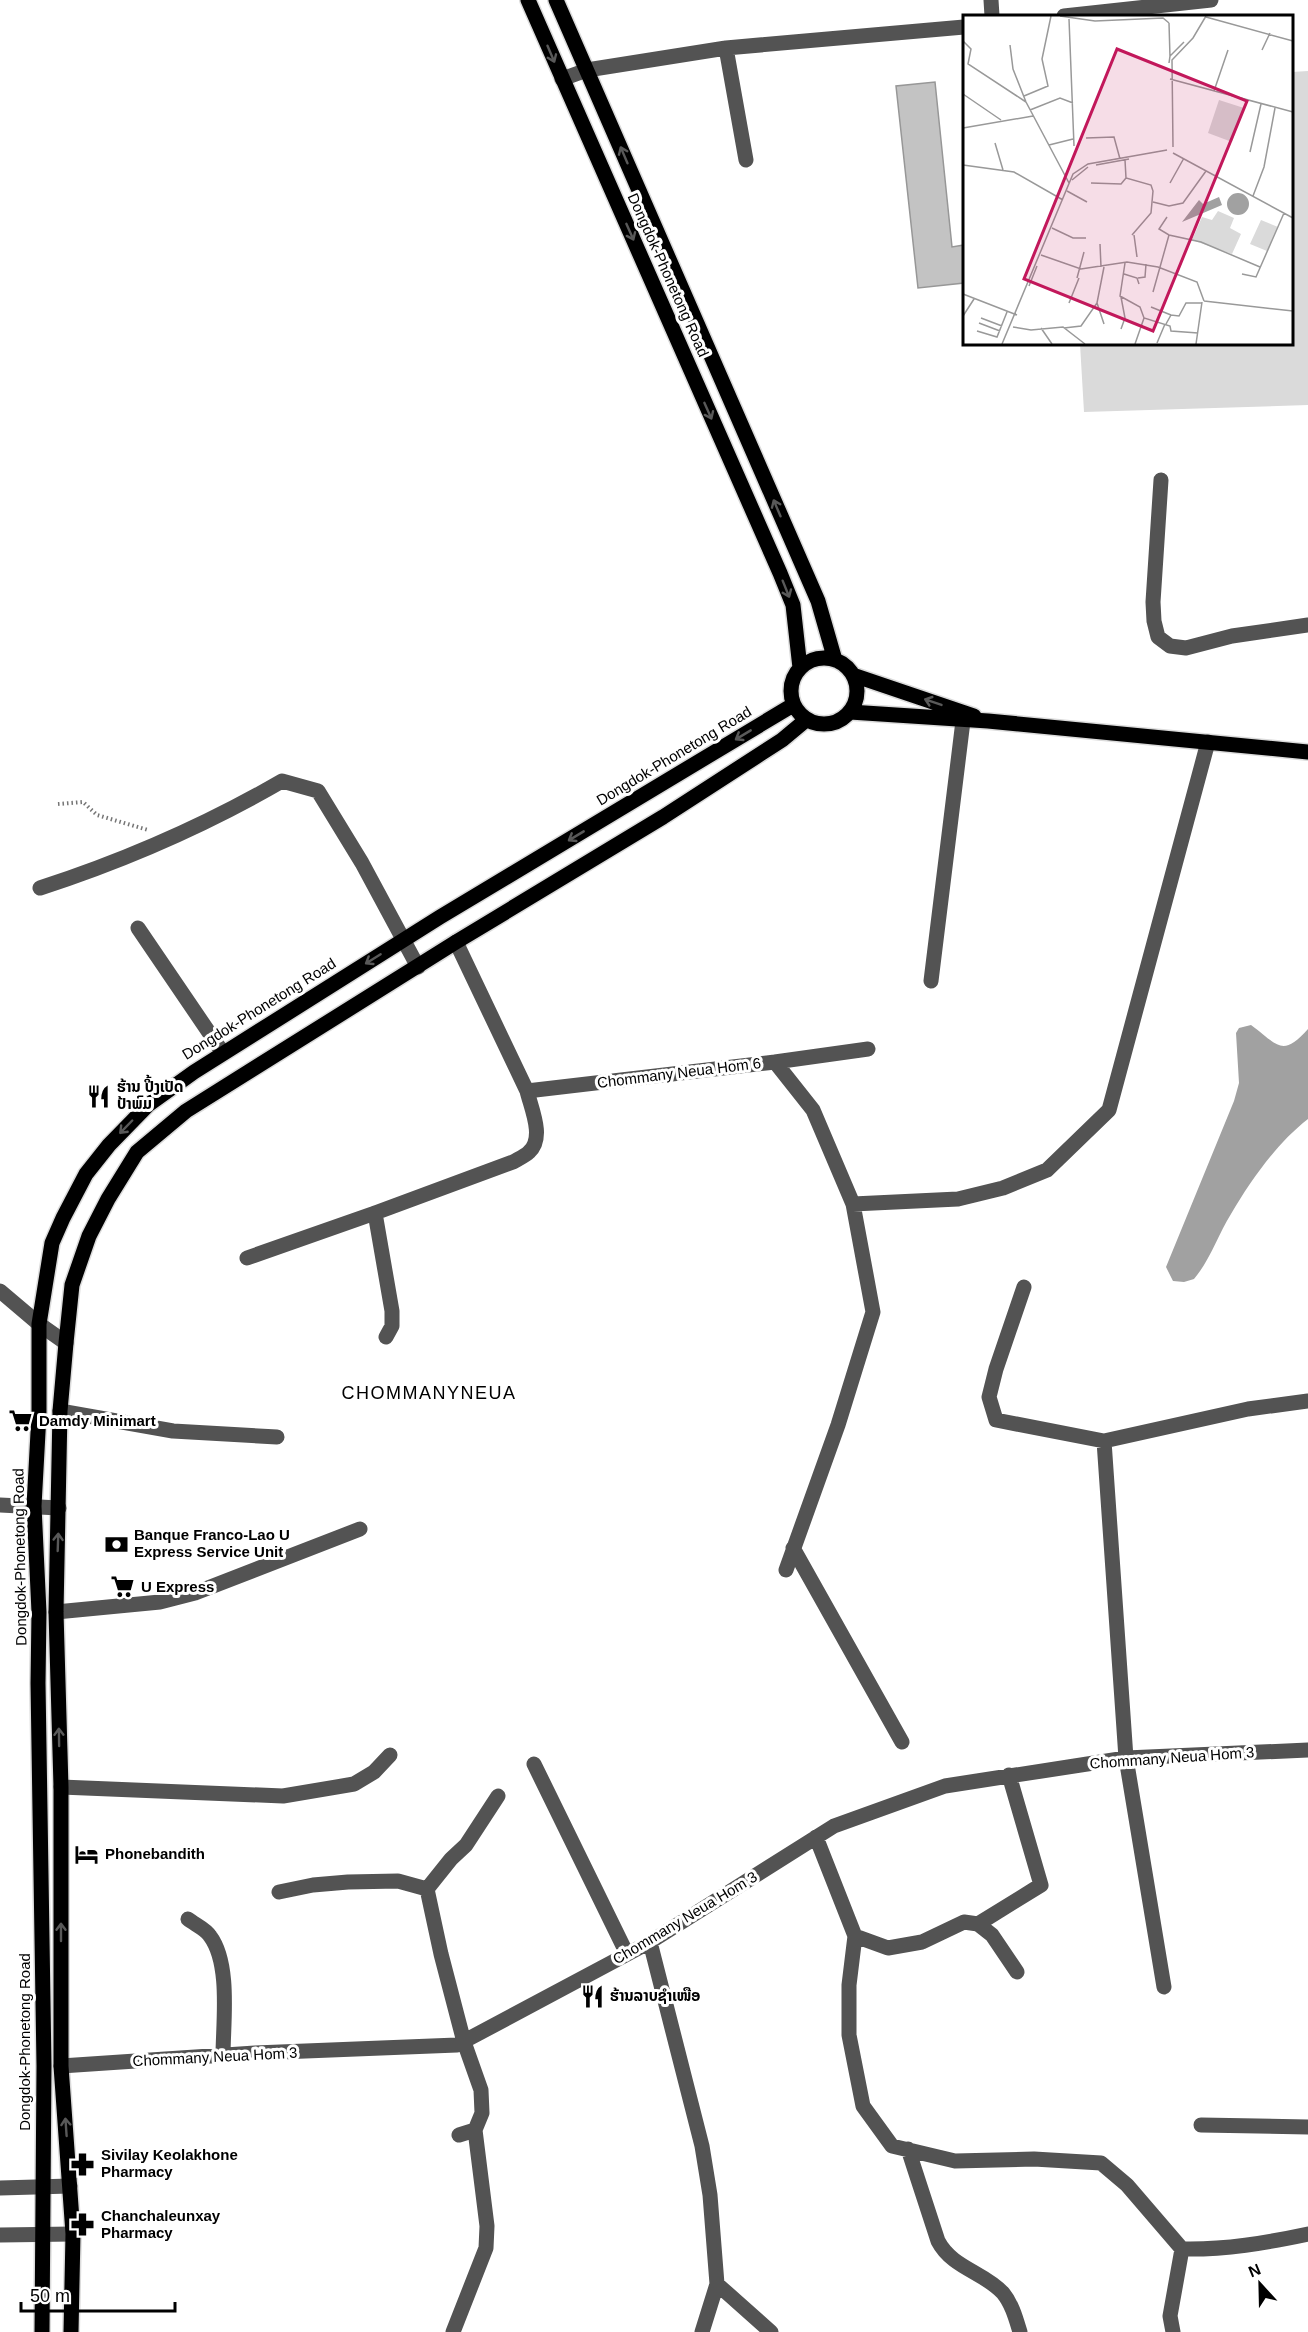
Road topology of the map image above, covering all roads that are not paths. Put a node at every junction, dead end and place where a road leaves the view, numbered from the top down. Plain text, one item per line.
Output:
1 (528, 0) edge
2 (556, 0) edge
3 (991, 0) edge
4 (1210, 0) edge
5 (992, 15) edge
6 (1073, 15) edge
7 (963, 27) edge
8 (726, 48) junction
9 (587, 70) junction
10 (562, 79) junction
11 (746, 160) dead end
12 (1161, 480) dead end
13 (1308, 625) edge
14 (835, 660) junction
15 (800, 668) junction
16 (853, 675) junction
17 (793, 705) junction
18 (850, 712) junction
19 (806, 720) junction
20 (963, 720) junction
21 (988, 720) junction
22 (1208, 742) junction
23 (1308, 752) edge
24 (40, 888) dead end
25 (138, 928) dead end
26 (404, 939) junction
27 (456, 942) junction
28 (418, 967) junction
29 (931, 981) dead end
30 (868, 1049) dead end
31 (223, 1053) junction
32 (775, 1062) junction
33 (527, 1091) junction
34 (853, 1204) junction
35 (375, 1214) junction
36 (247, 1257) dead end
37 (1024, 1287) dead end
38 (0, 1292) edge
39 (39, 1324) junction
40 (386, 1337) dead end
41 (66, 1343) junction
42 (1308, 1401) edge
43 (60, 1411) junction
44 (277, 1437) dead end
45 (1104, 1441) junction
46 (0, 1505) edge
47 (34, 1506) junction
48 (59, 1508) junction
49 (360, 1529) dead end
50 (793, 1548) junction
51 (786, 1569) dead end
52 (56, 1612) junction
53 (902, 1742) dead end
54 (1308, 1750) edge
55 (390, 1755) dead end
56 (1126, 1758) junction
57 (534, 1764) dead end
58 (1009, 1775) junction
59 (61, 1787) junction
60 (498, 1796) dead end
61 (816, 1837) junction
62 (427, 1889) junction
63 (279, 1892) dead end
64 (188, 1919) dead end
65 (978, 1924) junction
66 (855, 1936) junction
67 (650, 1942) junction
68 (627, 1954) junction
69 (1017, 1972) dead end
70 (1164, 1987) dead end
71 (464, 2042) junction
72 (223, 2056) junction
73 (61, 2066) junction
74 (1201, 2125) dead end
75 (1308, 2127) edge
76 (475, 2130) junction
77 (459, 2135) dead end
78 (908, 2150) junction
79 (42, 2186) junction
80 (70, 2187) junction
81 (0, 2188) edge
82 (72, 2234) junction
83 (1308, 2234) edge
84 (0, 2235) edge
85 (42, 2236) junction
86 (1182, 2249) junction
87 (717, 2284) junction
88 (42, 2332) edge
89 (71, 2332) edge
90 (453, 2332) edge
91 (702, 2332) edge
92 (771, 2332) edge
93 (1020, 2332) edge
94 (1173, 2332) edge

1 -> 10 main road, Dongdok-Phonetong Road
2 - 9 main road, Dongdok-Phonetong Road
3 - 5 street
4 - 6 street
7 - 8 street
8 - 9 street
8 - 11 street
9 - 10 street
14 -> 9 main road, Dongdok-Phonetong Road
10 -> 15 main road, Dongdok-Phonetong Road
12 - 13 street
14 - 15 main road
14 - 16 main road
15 - 17 main road, Dongdok-Phonetong Road
16 - 18 main road
21 -> 16 main road
17 - 19 main road
17 -> 26 main road, Dongdok-Phonetong Road
18 - 19 main road
18 - 20 main road
19 - 27 main road
20 - 21 main road
20 - 29 street
21 - 22 main road
22 - 23 main road
22 - 34 street
24 - 26 street
25 - 31 street
26 - 28 street
26 -> 31 main road, Dongdok-Phonetong Road
27 - 28 main road
27 - 33 street
28 - 41 main road
30 - 32 street
31 -> 39 main road, Dongdok-Phonetong Road
32 - 33 street, Chommany Neua Hom 6
32 - 34 street, Chommany Neua Hom 6
33 - 35 street
34 - 50 street, Chommany Neua Hom 6
35 - 36 street
35 - 40 street
37 - 45 street
38 - 39 street
39 - 41 street
39 - 47 main road, Dongdok-Phonetong Road
41 - 43 main road
42 - 45 street
43 - 44 street
43 - 48 main road
45 - 56 street
46 - 47 street
47 - 48 street
47 - 79 main road, Dongdok-Phonetong Road
52 -> 48 main road
49 - 52 street
50 - 51 street, Chommany Neua Hom 6
50 - 53 street
59 -> 52 main road
54 - 56 street, Chommany Neua Hom 3
55 - 59 street
56 - 58 street, Chommany Neua Hom 3
56 - 70 street
57 - 68 street
58 - 61 street, Chommany Neua Hom 3
58 - 65 street
73 -> 59 main road
60 - 62 street
61 - 66 street
61 - 67 street, Chommany Neua Hom 3
62 - 63 street
62 - 71 street
64 - 72 street
65 - 66 street
65 - 69 street
66 - 78 street
67 - 68 street, Chommany Neua Hom 3
67 - 87 street
68 - 71 street, Chommany Neua Hom 3
71 - 72 street, Chommany Neua Hom 3
71 - 76 street
72 - 73 street, Chommany Neua Hom 3
80 -> 73 main road
74 - 75 street
76 - 77 street
76 - 90 street
78 - 86 street
78 - 93 street
79 - 80 street
79 - 81 street
79 - 85 main road, Dongdok-Phonetong Road
80 - 82 main road
82 - 85 street
82 - 89 main road
83 - 86 street
84 - 85 street
85 - 88 main road, Dongdok-Phonetong Road
86 - 94 street
87 - 91 street
87 - 92 street

